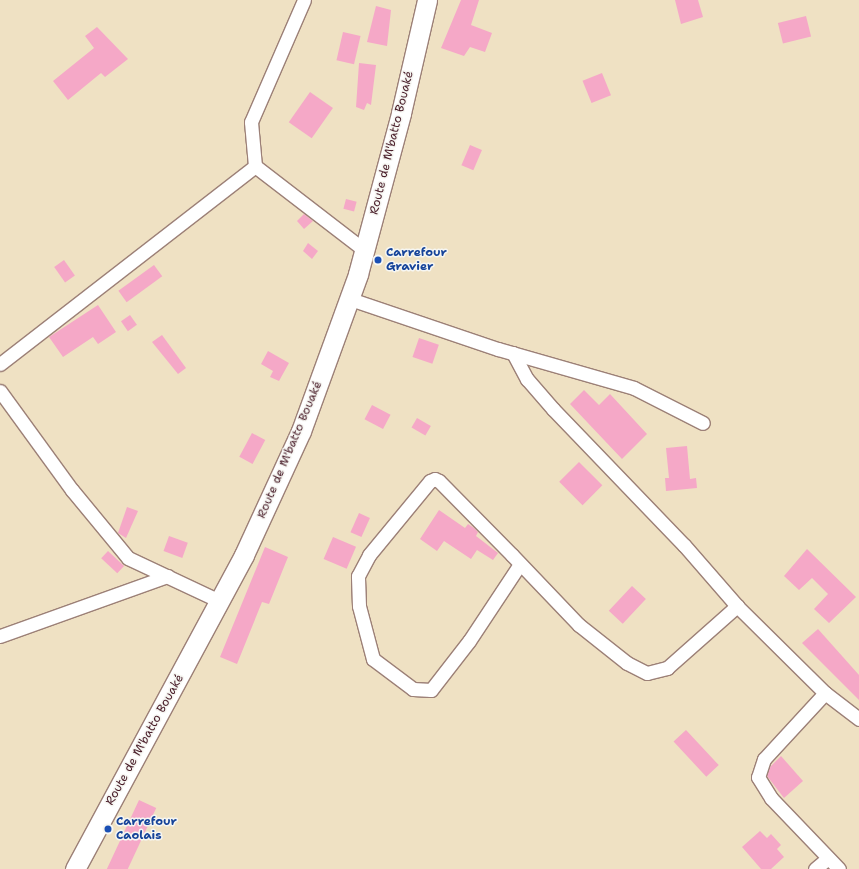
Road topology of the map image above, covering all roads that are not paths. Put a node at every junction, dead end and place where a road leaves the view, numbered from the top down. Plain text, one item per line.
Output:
1 (304, 0) edge
2 (426, 0) edge
3 (255, 166) junction
4 (364, 250) junction
5 (350, 299) junction
6 (513, 353) junction
7 (0, 364) edge
8 (0, 391) edge
9 (702, 423) dead end
10 (520, 564) junction
11 (168, 576) junction
12 (220, 601) junction
13 (737, 606) junction
14 (0, 636) edge
15 (825, 693) junction
16 (859, 718) edge
17 (828, 858) junction
18 (75, 869) edge
19 (815, 869) edge
20 (839, 869) edge

1 - 3 street
2 - 4 street, Route de M'batto Bouaké
3 - 4 street
3 - 7 street
4 - 5 street, Route de M'batto Bouaké
5 - 6 street
5 - 12 street, Route de M'batto Bouaké
6 - 9 street
6 - 13 street
8 - 11 street
10 - 10 street
10 - 13 street
11 - 12 street
11 - 14 street
12 - 18 street, Route de M'batto Bouaké
13 - 15 street
15 - 16 street
15 - 17 street
17 - 19 street
17 - 20 street

